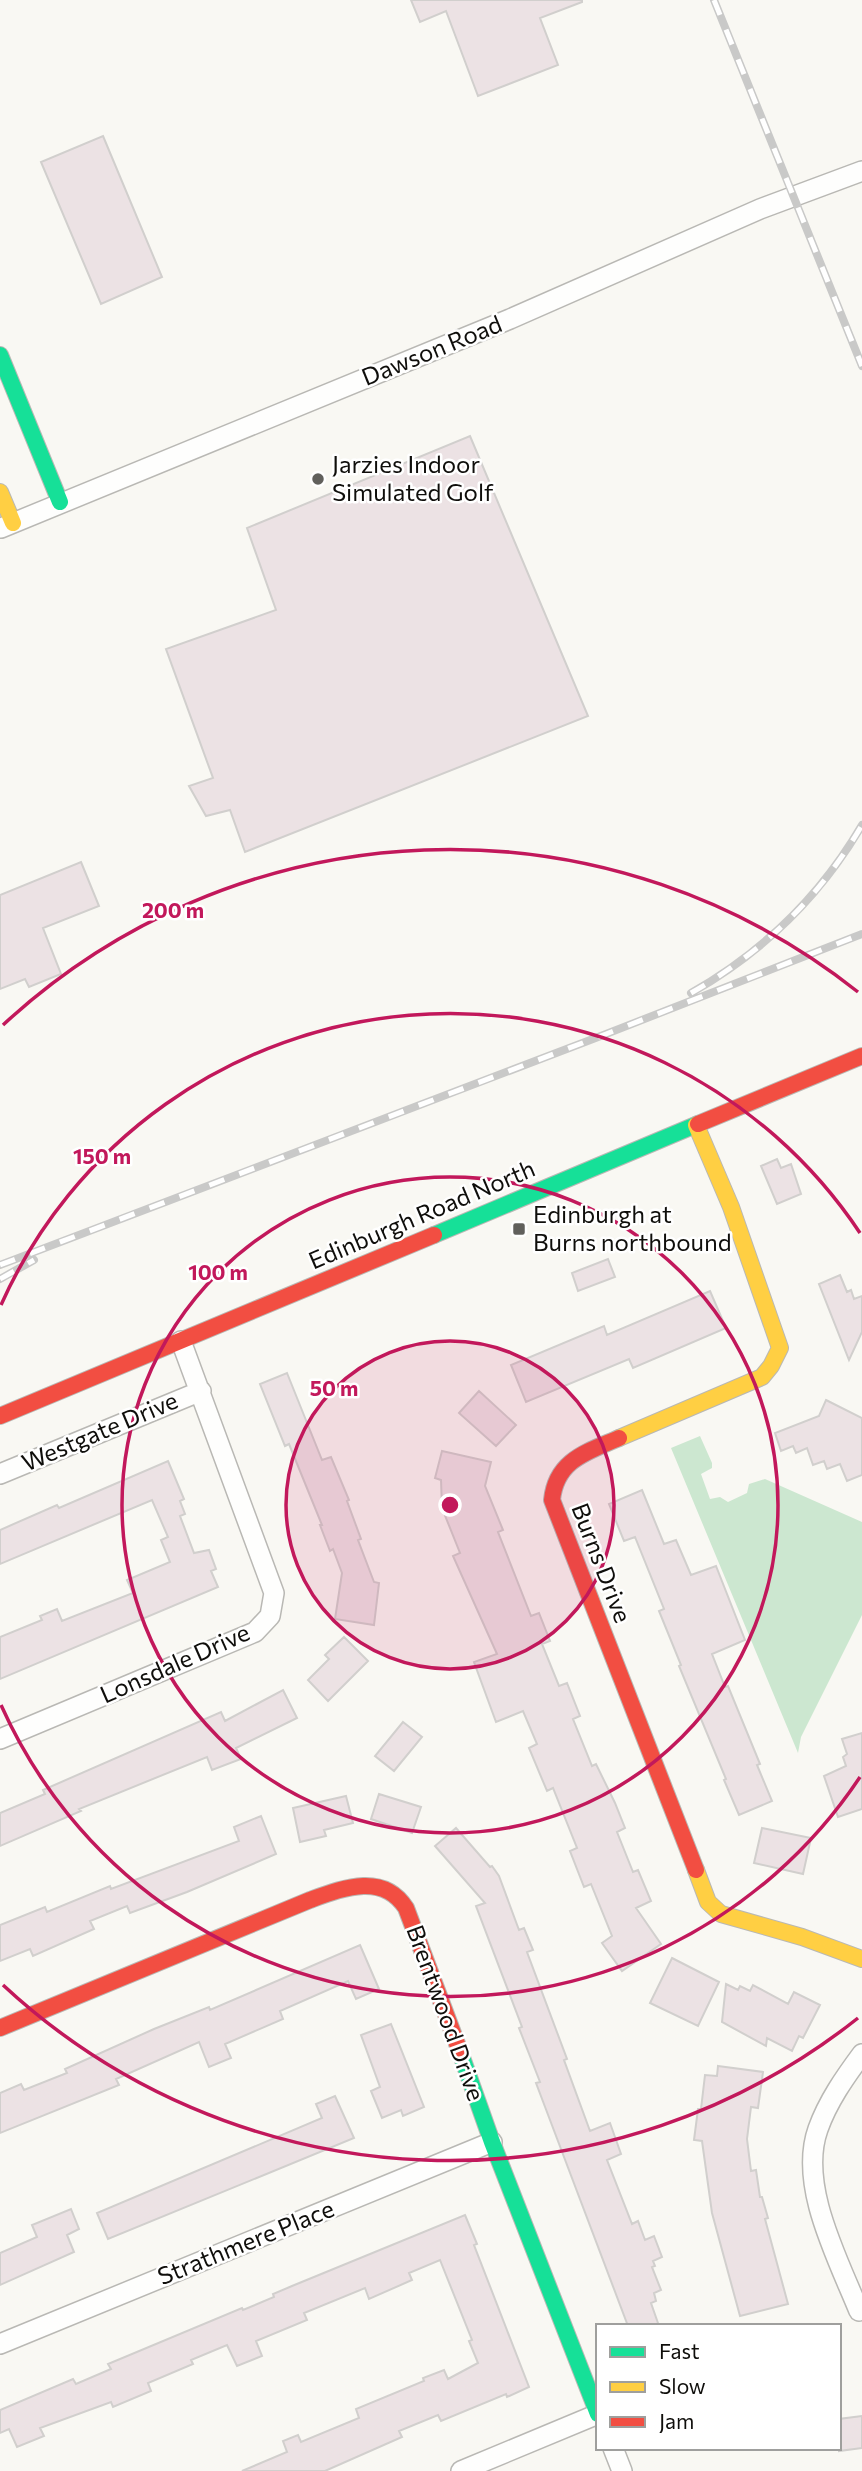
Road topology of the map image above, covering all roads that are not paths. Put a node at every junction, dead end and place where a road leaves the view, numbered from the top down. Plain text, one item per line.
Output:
1 (862, 171) edge
2 (0, 355) edge
3 (0, 492) edge
4 (60, 502) junction
5 (6, 525) edge
6 (862, 1056) edge
7 (696, 1125) junction
8 (181, 1340) junction
9 (201, 1391) junction
10 (0, 1416) edge
11 (0, 1474) edge
12 (0, 1739) edge
13 (862, 1959) edge
14 (0, 2028) edge
15 (862, 2054) edge
16 (492, 2142) junction
17 (859, 2311) dead end
18 (0, 2344) edge
19 (596, 2409) edge
20 (596, 2415) edge
21 (613, 2450) edge
22 (461, 2471) edge
23 (622, 2471) edge

1 - 4 street, Dawson Road
2 - 4 street
3 - 5 street
4 - 5 street, Dawson Road
6 - 7 street, Edinburgh Road North
7 - 8 street, Edinburgh Road North
7 - 13 street, Burns Drive
8 - 9 street, Lonsdale Drive
8 - 10 street, Edinburgh Road North
9 - 11 street, Westgate Drive
9 - 12 street, Lonsdale Drive
14 - 16 street, Brentwood Drive
15 - 17 street
16 - 18 street, Strathmere Place
16 - 19 street, Brentwood Drive
20 - 22 street
21 - 23 street

